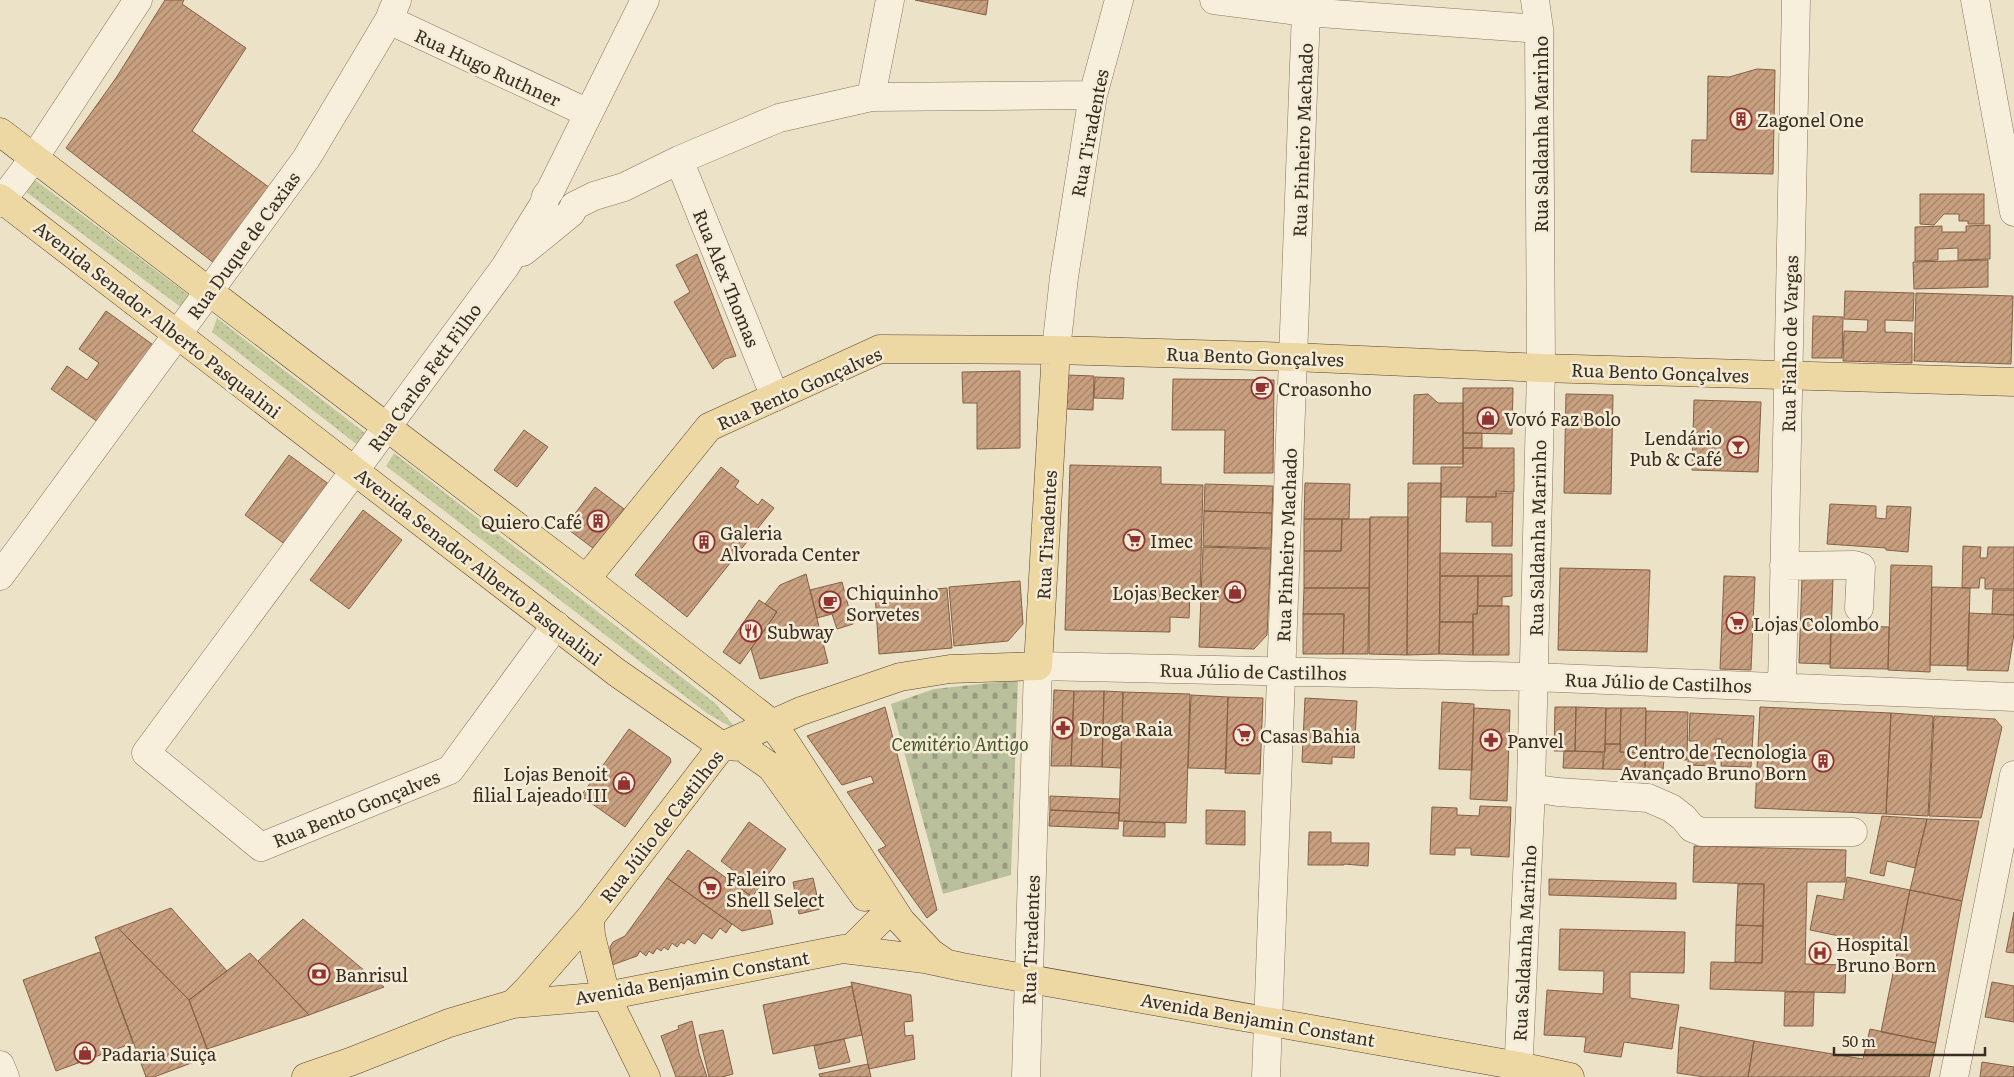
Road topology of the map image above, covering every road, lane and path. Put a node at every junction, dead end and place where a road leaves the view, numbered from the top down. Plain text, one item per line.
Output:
1 (138, 0) edge
2 (645, 0) edge
3 (890, 0) edge
4 (1119, 0) edge
5 (1214, 0) edge
6 (1535, 0) edge
7 (1796, 0) edge
8 (1975, 0) edge
9 (393, 10) edge
10 (1306, 12) junction
11 (1539, 29) junction
12 (1093, 95) junction
13 (871, 97) junction
14 (588, 113) junction
15 (0, 132) edge
16 (34, 158) junction
17 (679, 160) junction
18 (566, 199) junction
19 (1, 200) edge
20 (2014, 212) edge
21 (209, 292) junction
22 (177, 334) junction
23 (1056, 350) junction
24 (1293, 357) junction
25 (1541, 368) junction
26 (1788, 375) junction
27 (2014, 382) edge
28 (775, 397) junction
29 (387, 427) junction
30 (354, 471) junction
31 (1784, 566) junction
32 (0, 576) edge
33 (586, 579) junction
34 (1859, 608) dead end
35 (556, 626) junction
36 (1038, 666) junction
37 (1282, 671) junction
38 (1534, 677) junction
39 (1782, 687) junction
40 (2014, 697) edge
41 (770, 723) junction
42 (722, 746) junction
43 (146, 753) joint
44 (2014, 775) edge
45 (1531, 788) junction
46 (1853, 832) dead end
47 (891, 915) junction
48 (590, 918) junction
49 (850, 950) junction
50 (935, 961) junction
51 (1028, 978) junction
52 (606, 996) junction
53 (513, 1004) junction
54 (1267, 1021) junction
55 (0, 1065) edge
56 (1518, 1072) edge
57 (5, 1077) edge
58 (306, 1077) edge
59 (646, 1077) edge
60 (1026, 1077) edge
61 (1266, 1077) edge
62 (1570, 1077) edge
63 (1954, 1077) edge

1 - 16 street
2 - 14 street
3 - 13 street
4 - 12 street, Rua Tiradentes
5 - 10 street
6 - 11 street, Rua Saldanha Marinho
7 - 26 street, Rua Fialho de Vargas
8 - 20 street
9 - 14 street, Rua Hugo Ruthner
9 - 21 street, Rua Duque de Caxias
10 - 11 street
10 - 24 street, Rua Pinheiro Machado
11 - 25 street, Rua Saldanha Marinho
12 - 13 street
12 - 23 street, Rua Tiradentes
13 - 17 street
14 - 18 street
15 - 16 main road, Avenida Senador Alberto Pasqualini
16 - 19 street
16 - 21 main road, Avenida Senador Alberto Pasqualini
17 - 18 street
17 - 28 street, Rua Alex Thomas
18 - 29 street, Rua Carlos Fett Filho
19 - 22 main road, Avenida Senador Alberto Pasqualini
21 - 22 street, Rua Duque de Caxias
21 - 29 main road, Avenida Senador Alberto Pasqualini
22 - 30 main road, Avenida Senador Alberto Pasqualini
22 - 32 street, Rua Duque de Caxias
23 - 24 main road, Rua Bento Gonçalves
23 - 28 main road, Rua Bento Gonçalves
23 - 36 main road, Rua Tiradentes
24 - 25 main road, Rua Bento Gonçalves
24 - 37 street, Rua Pinheiro Machado
25 - 26 main road, Rua Bento Gonçalves
25 - 38 street, Rua Saldanha Marinho
26 - 27 main road, Rua Bento Gonçalves
26 - 31 street, Rua Fialho de Vargas
28 - 33 main road, Rua Bento Gonçalves
29 - 30 street, Rua Carlos Fett Filho
29 - 33 main road, Avenida Senador Alberto Pasqualini
30 - 35 main road, Avenida Senador Alberto Pasqualini
30 - 43 street, Rua Carlos Fett Filho
31 - 34 street
31 - 39 street, Rua Fialho de Vargas
33 - 41 main road, Avenida Senador Alberto Pasqualini
35 - 42 main road, Avenida Senador Alberto Pasqualini
35 - 43 street, Rua Bento Gonçalves
36 - 37 street, Rua Júlio de Castilhos
36 - 41 main road, Rua Júlio de Castilhos
36 - 51 street, Rua Tiradentes
37 - 38 street, Rua Júlio de Castilhos
37 - 54 street, Rua Pinheiro Machado
38 - 39 street, Rua Júlio de Castilhos
38 - 45 street, Rua Saldanha Marinho
39 - 40 street, Rua Júlio de Castilhos
41 - 42 main road, Rua Júlio de Castilhos
41 - 47 main road, Avenida Senador Alberto Pasqualini
42 - 47 main road, Avenida Senador Alberto Pasqualini
42 - 48 main road, Rua Júlio de Castilhos
44 - 63 street
45 - 46 street
45 - 56 street, Rua Saldanha Marinho
47 - 49 main road
47 - 50 main road, Avenida Senador Alberto Pasqualini
48 - 52 main road, Rua Júlio de Castilhos
48 - 53 main road, Rua Júlio de Castilhos
49 - 50 main road, Avenida Benjamin Constant
49 - 52 main road, Avenida Benjamin Constant
50 - 51 main road, Avenida Benjamin Constant
51 - 54 main road, Avenida Benjamin Constant
51 - 60 street, Rua Tiradentes
52 - 53 main road, Avenida Benjamin Constant
52 - 59 main road, Rua Júlio de Castilhos
53 - 58 main road, Avenida Benjamin Constant
54 - 56 main road, Avenida Benjamin Constant
54 - 61 street, Rua Pinheiro Machado
55 - 57 street
56 - 62 main road, Avenida Benjamin Constant

